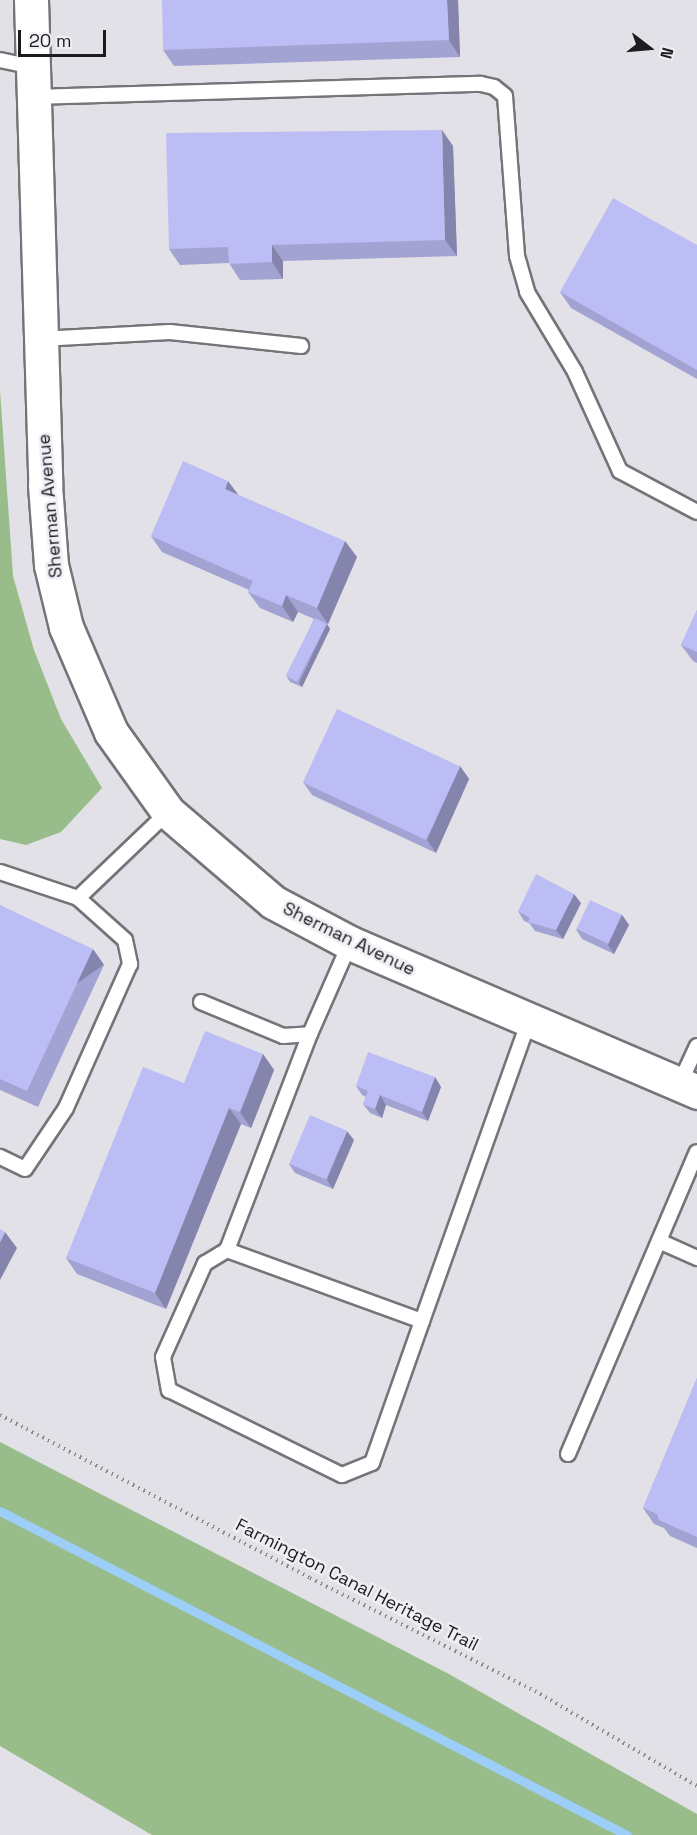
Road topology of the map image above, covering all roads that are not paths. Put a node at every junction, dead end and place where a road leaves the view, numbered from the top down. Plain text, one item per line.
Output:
1 (31, 0) edge
2 (0, 60) edge
3 (33, 82) junction
4 (40, 339) junction
5 (301, 346) dead end
6 (697, 512) edge
7 (168, 812) junction
8 (0, 872) edge
9 (78, 898) junction
10 (350, 943) junction
11 (201, 1002) dead end
12 (529, 1020) junction
13 (310, 1034) junction
14 (697, 1046) edge
15 (688, 1088) edge
16 (697, 1152) edge
17 (0, 1158) edge
18 (658, 1241) junction
19 (227, 1250) junction
20 (697, 1258) edge
21 (422, 1321) junction
22 (568, 1454) dead end

1 - 3 main road, Sherman Avenue
2 - 3 lane
3 - 4 main road, Sherman Avenue
3 - 6 lane
4 - 5 lane
4 - 7 main road, Sherman Avenue
7 - 9 lane
7 - 10 main road, Sherman Avenue
8 - 9 lane
9 - 17 lane
10 - 12 main road, Sherman Avenue
10 - 13 lane
11 - 13 lane
12 - 15 main road, Sherman Avenue
12 - 21 lane
13 - 19 lane
14 - 15 lane
16 - 18 lane
18 - 20 lane
18 - 22 lane
19 - 21 lane
19 - 21 lane

